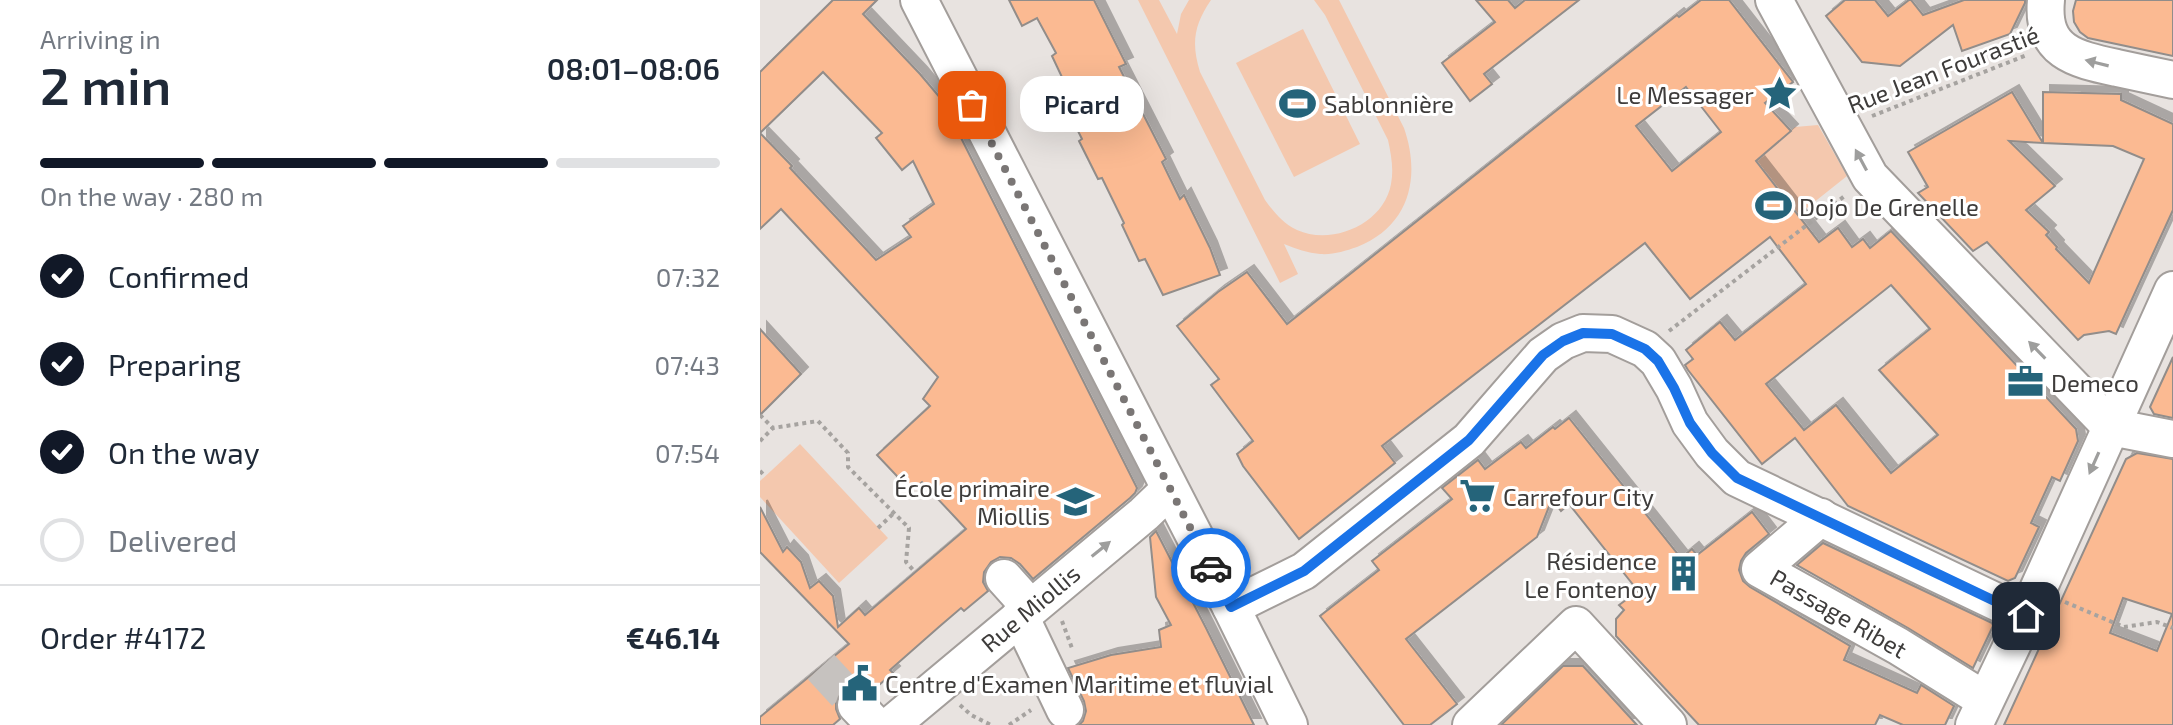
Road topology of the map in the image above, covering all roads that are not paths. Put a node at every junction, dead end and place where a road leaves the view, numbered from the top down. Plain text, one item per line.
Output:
1 (919, 0) edge
2 (1774, 0) edge
3 (2046, 0) edge
4 (2173, 80) edge
5 (2173, 290) edge
6 (2111, 427) junction
7 (2173, 439) edge
8 (1169, 490) junction
9 (1821, 517) junction
10 (1004, 578) dead end
11 (2032, 603) junction
12 (1231, 607) junction
13 (1036, 612) junction
14 (1052, 707) road end
15 (1980, 712) edge
16 (891, 725) edge
17 (1289, 725) edge
18 (1471, 725) edge
19 (1668, 725) edge

1 - 8 street
6 -> 2 street
4 -> 3 street
5 - 6 street
6 - 7 street
6 -> 11 street
8 - 12 street
13 -> 8 street, Rue Miollis
9 - 11 street
9 - 12 street
9 - 15 street, Passage Ribet
10 - 13 street
11 - 15 street
12 - 17 street
13 - 14 street
13 - 16 street, Rue Miollis
18 - 19 street

